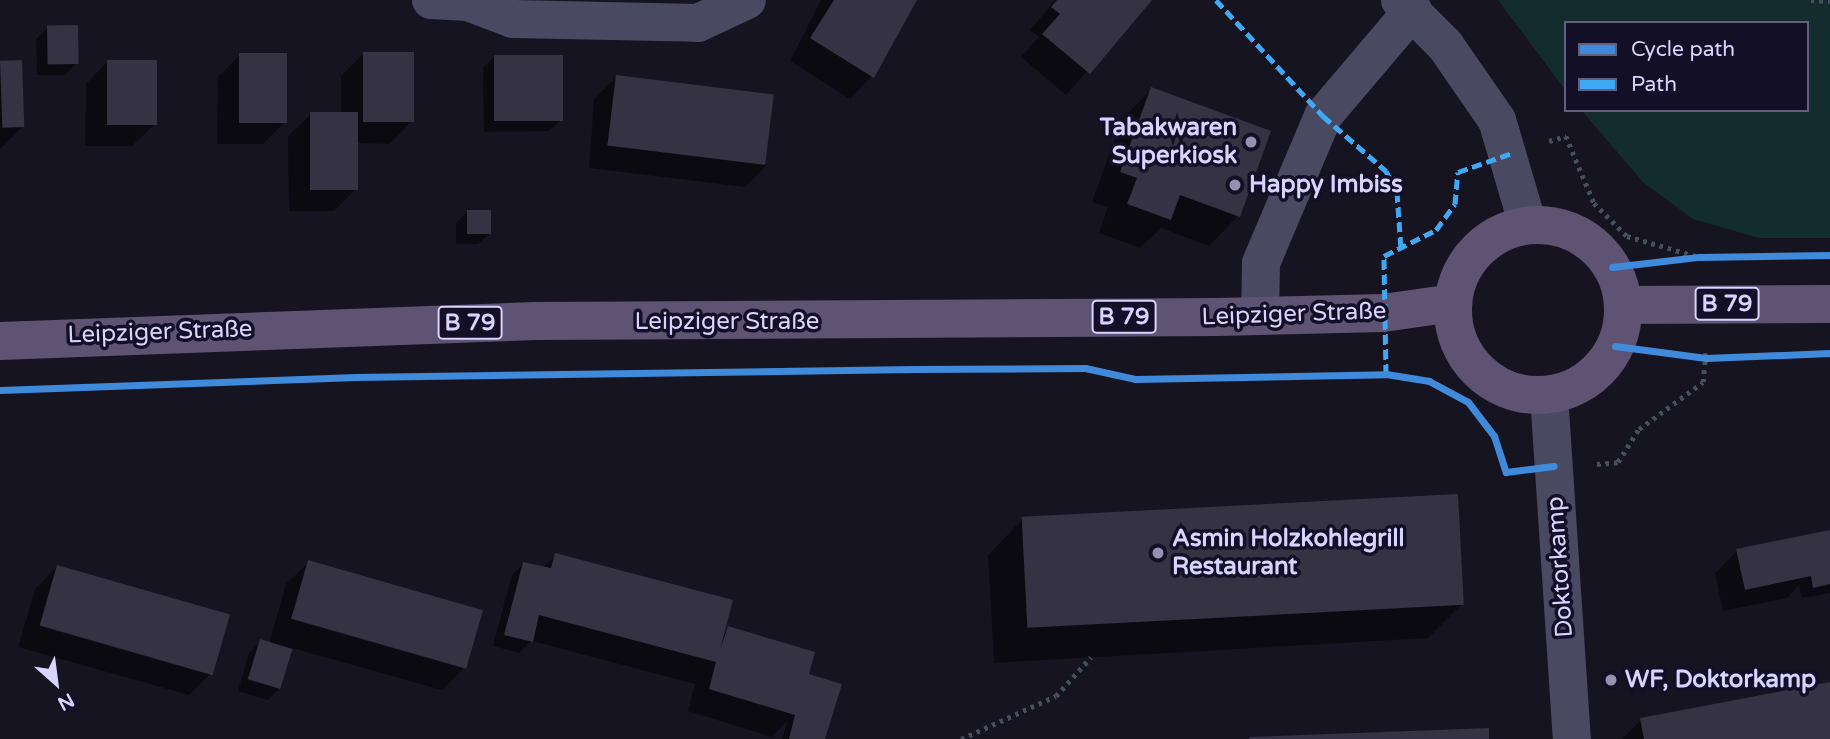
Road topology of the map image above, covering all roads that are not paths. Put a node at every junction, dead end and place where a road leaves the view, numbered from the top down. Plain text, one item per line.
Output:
1 (431, 0) edge
2 (747, 0) edge
3 (468, 1) edge
4 (1406, 5) edge
5 (612, 11) edge
6 (1528, 225) junction
7 (1453, 303) junction
8 (1830, 303) edge
9 (1624, 305) junction
10 (1260, 316) junction
11 (0, 341) edge
12 (1549, 395) junction
13 (1572, 739) edge

1 - 3 street
2 - 5 street
3 - 5 street
4 - 6 street
4 - 10 street
6 - 7 main road
6 - 9 main road
7 - 10 main road, Leipziger Straße / B 79
7 - 12 main road
8 - 9 main road, B 79
9 - 12 main road
10 - 11 main road, Leipziger Straße / B 79
12 - 13 street, Doktorkamp

